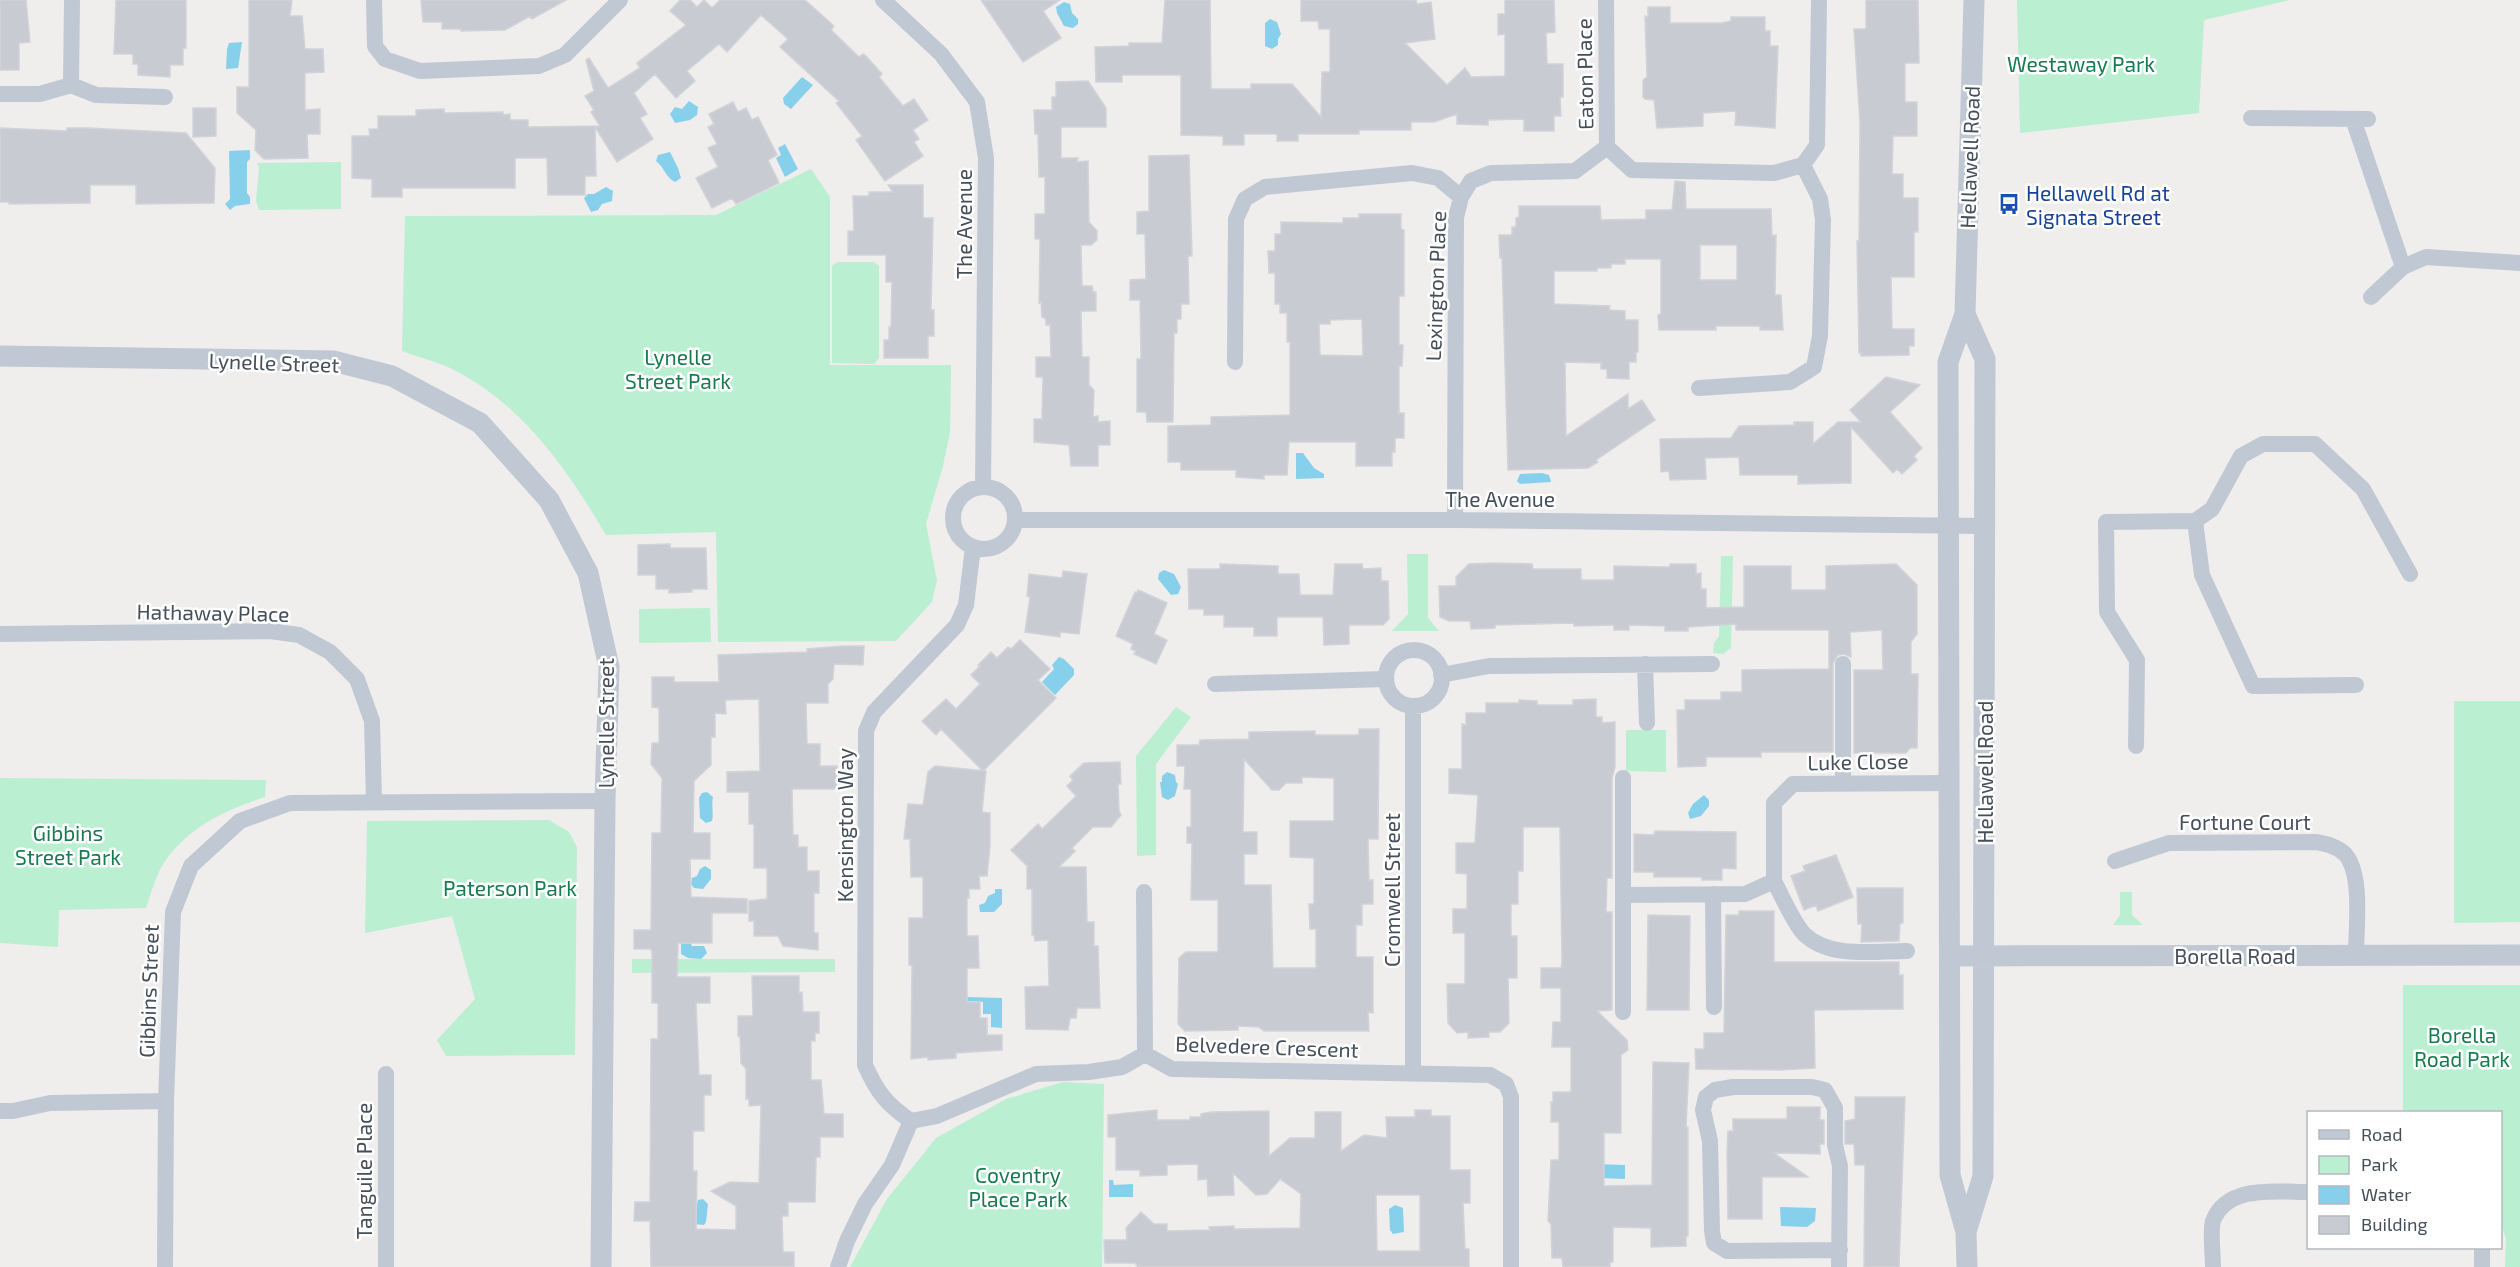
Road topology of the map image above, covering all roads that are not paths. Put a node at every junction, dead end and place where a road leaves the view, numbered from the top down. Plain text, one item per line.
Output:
1 (72, 0) edge
2 (374, 0) edge
3 (620, 0) edge
4 (883, 0) edge
5 (1606, 0) edge
6 (1819, 0) edge
7 (1974, 0) edge
8 (71, 85) junction
9 (0, 94) edge
10 (165, 97) dead end
11 (2251, 118) dead end
12 (1608, 147) junction
13 (1803, 165) junction
14 (1461, 196) junction
15 (2520, 263) edge
16 (2403, 267) junction
17 (2371, 297) dead end
18 (1965, 314) junction
19 (0, 356) edge
20 (1235, 362) dead end
21 (1699, 388) dead end
22 (983, 487) junction
23 (1015, 520) junction
24 (1455, 520) junction
25 (2195, 522) junction
26 (1949, 525) junction
27 (1984, 526) junction
28 (973, 547) junction
29 (2410, 574) dead end
30 (0, 634) edge
31 (1645, 664) junction
32 (1712, 664) dead end
33 (1843, 664) dead end
34 (1441, 675) junction
35 (1386, 679) junction
36 (1215, 684) dead end
37 (2356, 685) dead end
38 (1413, 706) junction
39 (1647, 723) dead end
40 (2136, 746) dead end
41 (1623, 778) dead end
42 (1949, 783) junction
43 (1843, 784) junction
44 (605, 801) junction
45 (374, 802) junction
46 (2115, 861) dead end
47 (1774, 881) junction
48 (1144, 892) dead end
49 (1713, 894) junction
50 (1623, 895) junction
51 (1907, 951) dead end
52 (2356, 955) junction
53 (2520, 955) edge
54 (1950, 956) junction
55 (1983, 956) junction
56 (1714, 1007) dead end
57 (1623, 1012) dead end
58 (1145, 1054) junction
59 (1413, 1073) junction
60 (386, 1074) dead end
61 (166, 1101) junction
62 (0, 1111) edge
63 (911, 1121) junction
64 (2307, 1192) edge
65 (1966, 1232) junction
66 (2482, 1249) edge
67 (1839, 1259) edge
68 (165, 1267) edge
69 (386, 1267) edge
70 (601, 1267) edge
71 (838, 1267) edge
72 (1511, 1267) edge
73 (1967, 1267) edge
74 (2213, 1267) edge
75 (2482, 1267) edge

1 - 8 street
2 - 3 street
4 - 22 street, The Avenue
5 - 12 street, Eaton Place
6 - 13 street
7 - 18 street, Hellawell Road
8 - 9 street
8 - 10 street
11 - 16 street
12 - 13 street
12 - 14 street, Lexington Place
13 - 21 street
14 - 20 street
14 - 24 street, Lexington Place
15 - 16 street
16 - 17 street
18 - 26 street, Hellawell Road
18 - 27 street, Hellawell Road
19 - 44 street, Lynelle Street
22 - 23 street
22 - 28 street
23 - 24 street, The Avenue
23 - 28 street
24 - 26 street, The Avenue
25 - 29 street
25 - 37 street
25 - 40 street
26 - 27 street, The Avenue
26 - 42 street, Hellawell Road
27 - 55 street, Hellawell Road
28 - 63 street, Kensington Way
30 - 45 street, Hathaway Place
31 - 32 street
31 - 34 street
31 - 39 street
33 - 43 street
34 - 35 street
34 - 38 street
35 - 36 street
35 - 38 street
38 - 59 street, Cromwell Street
41 - 50 street
42 - 43 street, Luke Close
42 - 54 street, Hellawell Road
43 - 47 street, Luke Close
44 - 45 street, Gibbins Street
44 - 70 street, Lynelle Street
45 - 61 street, Gibbins Street
46 - 52 street, Fortune Court
47 - 49 street
47 - 51 street
48 - 58 street
49 - 50 street
49 - 56 street
50 - 57 street
52 - 53 street, Borella Road
52 - 55 street, Borella Road
54 - 55 street, Borella Road
54 - 65 street, Hellawell Road
55 - 65 street, Hellawell Road
58 - 59 street, Belvedere Crescent
58 - 63 street, Belvedere Crescent
59 - 72 street, Belvedere Crescent
60 - 69 street, Tanguile Place
61 - 62 street
61 - 68 street, Gibbins Street
63 - 71 street
64 - 74 street
65 - 73 street, Hellawell Road
66 - 75 street
67 - 67 street

